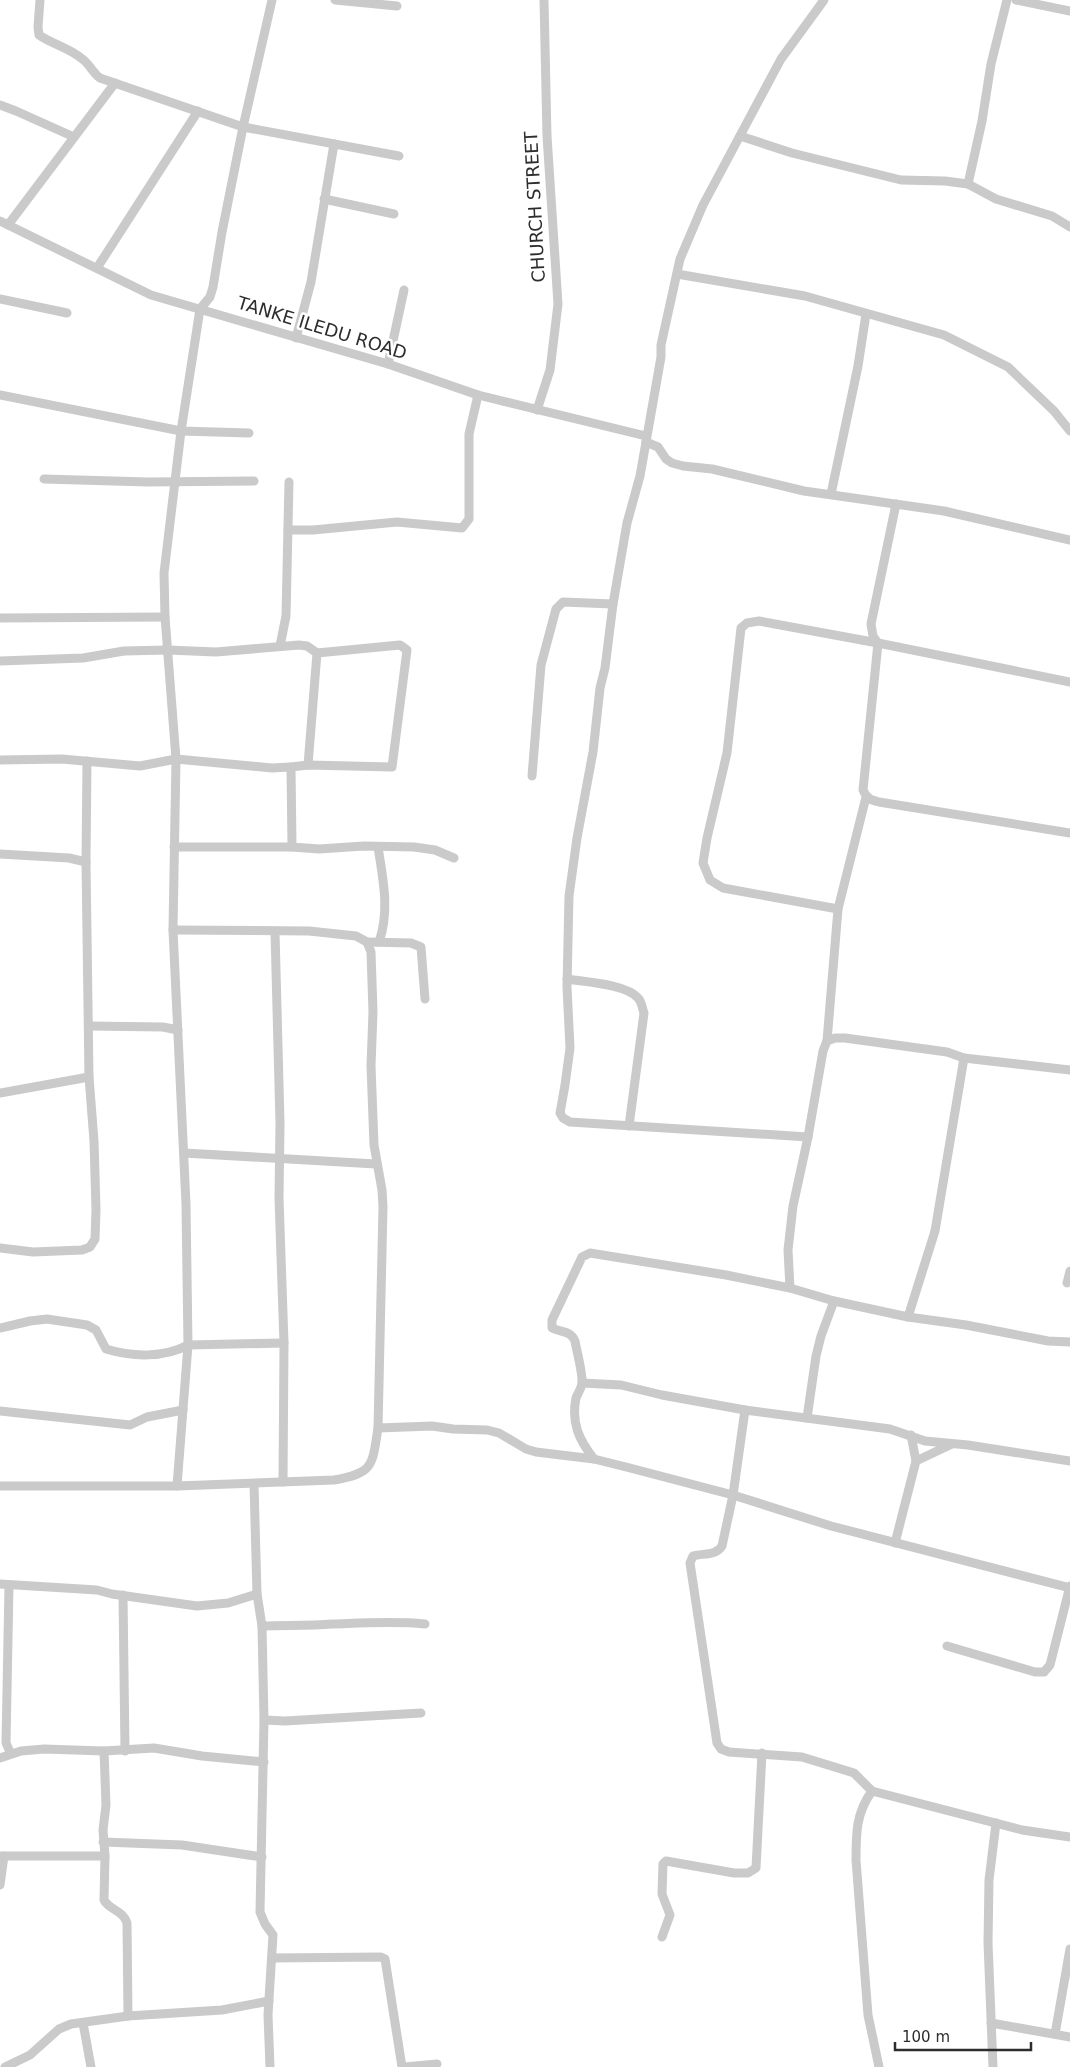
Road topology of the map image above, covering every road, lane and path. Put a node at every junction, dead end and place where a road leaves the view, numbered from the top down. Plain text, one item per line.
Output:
1 (40, 0) edge
2 (272, 0) edge
3 (335, 0) edge
4 (544, 0) edge
5 (824, 0) edge
6 (1007, 0) edge
7 (1016, 0) edge
8 (397, 6) dead end
9 (1070, 11) edge
10 (115, 83) junction
11 (0, 105) edge
12 (198, 111) junction
13 (243, 127) junction
14 (740, 136) junction
15 (74, 137) junction
16 (334, 144) junction
17 (400, 156) dead end
18 (968, 184) junction
19 (324, 199) junction
20 (394, 214) dead end
21 (4, 223) edge
22 (1070, 227) edge
23 (97, 268) junction
24 (677, 274) junction
25 (404, 290) dead end
26 (0, 299) edge
27 (200, 309) junction
28 (67, 313) dead end
29 (866, 314) junction
30 (296, 338) junction
31 (388, 364) junction
32 (0, 395) edge
33 (478, 395) junction
34 (537, 410) junction
35 (181, 431) junction
36 (1070, 431) edge
37 (249, 433) dead end
38 (646, 439) junction
39 (44, 479) dead end
40 (176, 481) junction
41 (254, 481) dead end
42 (289, 482) dead end
43 (831, 494) junction
44 (896, 504) junction
45 (288, 530) junction
46 (1070, 540) edge
47 (613, 604) junction
48 (0, 618) edge
49 (165, 618) junction
50 (878, 643) junction
51 (280, 646) junction
52 (168, 650) junction
53 (316, 653) junction
54 (0, 661) edge
55 (1070, 682) edge
56 (176, 759) junction
57 (0, 760) edge
58 (87, 761) junction
59 (308, 765) junction
60 (291, 767) junction
61 (532, 776) dead end
62 (866, 797) junction
63 (1070, 833) edge
64 (174, 847) junction
65 (292, 847) junction
66 (378, 847) junction
67 (0, 854) edge
68 (454, 858) dead end
69 (86, 862) junction
70 (838, 909) junction
71 (174, 930) junction
72 (275, 932) junction
73 (367, 942) junction
74 (379, 942) junction
75 (567, 979) junction
76 (425, 999) dead end
77 (89, 1026) junction
78 (178, 1030) junction
79 (827, 1041) junction
80 (964, 1058) junction
81 (1070, 1070) edge
82 (89, 1077) junction
83 (0, 1093) edge
84 (629, 1126) junction
85 (808, 1138) junction
86 (184, 1153) junction
87 (279, 1160) junction
88 (376, 1164) junction
89 (0, 1248) edge
90 (1070, 1271) edge
91 (1067, 1283) dead end
92 (790, 1288) junction
93 (834, 1300) junction
94 (908, 1317) junction
95 (0, 1328) edge
96 (1070, 1342) edge
97 (284, 1343) junction
98 (188, 1345) junction
99 (582, 1383) junction
100 (183, 1410) junction
101 (745, 1410) junction
102 (0, 1412) edge
103 (807, 1418) junction
104 (378, 1428) junction
105 (911, 1435) junction
106 (952, 1444) junction
107 (594, 1459) junction
108 (916, 1461) junction
109 (1070, 1461) edge
110 (283, 1482) junction
111 (254, 1484) junction
112 (0, 1486) edge
113 (177, 1486) junction
114 (733, 1495) junction
115 (895, 1543) junction
116 (4, 1585) edge
117 (1070, 1587) edge
118 (257, 1594) junction
119 (123, 1595) junction
120 (425, 1624) dead end
121 (262, 1626) junction
122 (947, 1646) dead end
123 (3, 1675) edge
124 (421, 1713) dead end
125 (264, 1720) junction
126 (104, 1751) junction
127 (125, 1751) junction
128 (762, 1753) junction
129 (11, 1754) junction
130 (0, 1758) edge
131 (264, 1762) junction
132 (872, 1791) junction
133 (996, 1823) junction
134 (1070, 1837) edge
135 (103, 1842) junction
136 (2, 1856) edge
137 (105, 1856) junction
138 (262, 1857) junction
139 (0, 1885) edge
140 (662, 1937) dead end
141 (1070, 1949) edge
142 (272, 1958) junction
143 (269, 2001) junction
144 (128, 2016) junction
145 (83, 2023) junction
146 (992, 2023) junction
147 (1055, 2034) junction
148 (1070, 2037) edge
149 (437, 2064) dead end
150 (4, 2067) edge
151 (91, 2067) edge
152 (270, 2067) edge
153 (404, 2067) edge
154 (879, 2067) edge
155 (993, 2067) edge

1 - 10 street
2 - 13 street
3 - 8 street
4 - 34 street, CHURCH STREET
5 - 14 street
6 - 18 street
7 - 9 street
10 - 12 street
10 - 15 street
11 - 15 street
12 - 13 street
12 - 23 street
13 - 16 street
13 - 27 street
14 - 18 street
14 - 24 street
15 - 21 street
16 - 17 street
16 - 19 street
18 - 22 street
19 - 20 street
19 - 30 street
21 - 23 street, TANKE ILEDU ROAD
23 - 27 street, TANKE ILEDU ROAD
24 - 29 street
24 - 38 street
25 - 31 street
26 - 28 street
27 - 30 street, TANKE ILEDU ROAD
27 - 35 street
29 - 36 street
29 - 43 street
30 - 31 street, TANKE ILEDU ROAD
31 - 33 street, TANKE ILEDU ROAD
32 - 35 street
33 - 34 street, TANKE ILEDU ROAD
33 - 45 street
34 - 38 street, TANKE ILEDU ROAD
35 - 37 street
35 - 40 street
38 - 43 street
38 - 47 street
39 - 40 street
40 - 41 street
40 - 49 street
42 - 45 street
43 - 44 street
44 - 46 street
44 - 50 street
45 - 51 street
47 - 61 street
47 - 75 street
48 - 49 street
49 - 52 street
50 - 55 street
50 - 62 street
50 - 70 street
51 - 52 street
51 - 53 street
52 - 54 street
52 - 56 street
53 - 59 street
53 - 59 street
56 - 58 street
56 - 60 street
56 - 64 street
57 - 58 street
58 - 69 street
59 - 60 street
60 - 65 street
62 - 63 street
62 - 70 street
64 - 65 street
64 - 71 street
65 - 66 street
66 - 68 street
66 - 74 street
67 - 69 street
69 - 77 street
70 - 79 street
71 - 72 street
71 - 78 street
72 - 73 street
72 - 87 street
73 - 74 street
73 - 88 street
74 - 76 street
75 - 84 street
75 - 84 street
77 - 78 street
77 - 82 street
78 - 86 street
79 - 80 street
79 - 85 street
80 - 81 street
80 - 94 street
82 - 83 street
82 - 89 street
84 - 85 street
85 - 92 street
86 - 87 street
86 - 98 street
87 - 88 street
87 - 97 street
88 - 104 street
90 - 91 street
92 - 93 street
92 - 99 street
93 - 94 street
93 - 103 street
94 - 96 street
95 - 98 street
97 - 98 street
97 - 110 street
98 - 100 street
99 - 101 street
99 - 107 street
100 - 102 street
100 - 113 street
101 - 103 street
101 - 114 street
103 - 105 street
104 - 107 street
104 - 110 street
105 - 106 street
105 - 108 street
106 - 108 street
106 - 109 street
107 - 114 street
108 - 115 street
110 - 111 street
111 - 113 street
111 - 118 street
112 - 113 street
114 - 115 street
114 - 128 street
115 - 117 street
116 - 119 street
116 - 123 street
117 - 122 street
118 - 119 street
118 - 121 street
119 - 127 street
120 - 121 street
121 - 125 street
123 - 129 street
124 - 125 street
125 - 131 street
126 - 127 street
126 - 129 street
126 - 135 street
127 - 131 street
128 - 132 street
128 - 140 street
129 - 130 street
131 - 138 street
132 - 133 street
132 - 154 street
133 - 134 street
133 - 146 street
135 - 137 street
135 - 138 street
136 - 137 street
136 - 139 street
137 - 144 street
138 - 142 street
141 - 147 street
142 - 143 street
142 - 153 street
143 - 144 street
143 - 152 street
144 - 145 street
145 - 150 street
145 - 151 street
146 - 147 street
146 - 155 street
147 - 148 street
149 - 153 street

